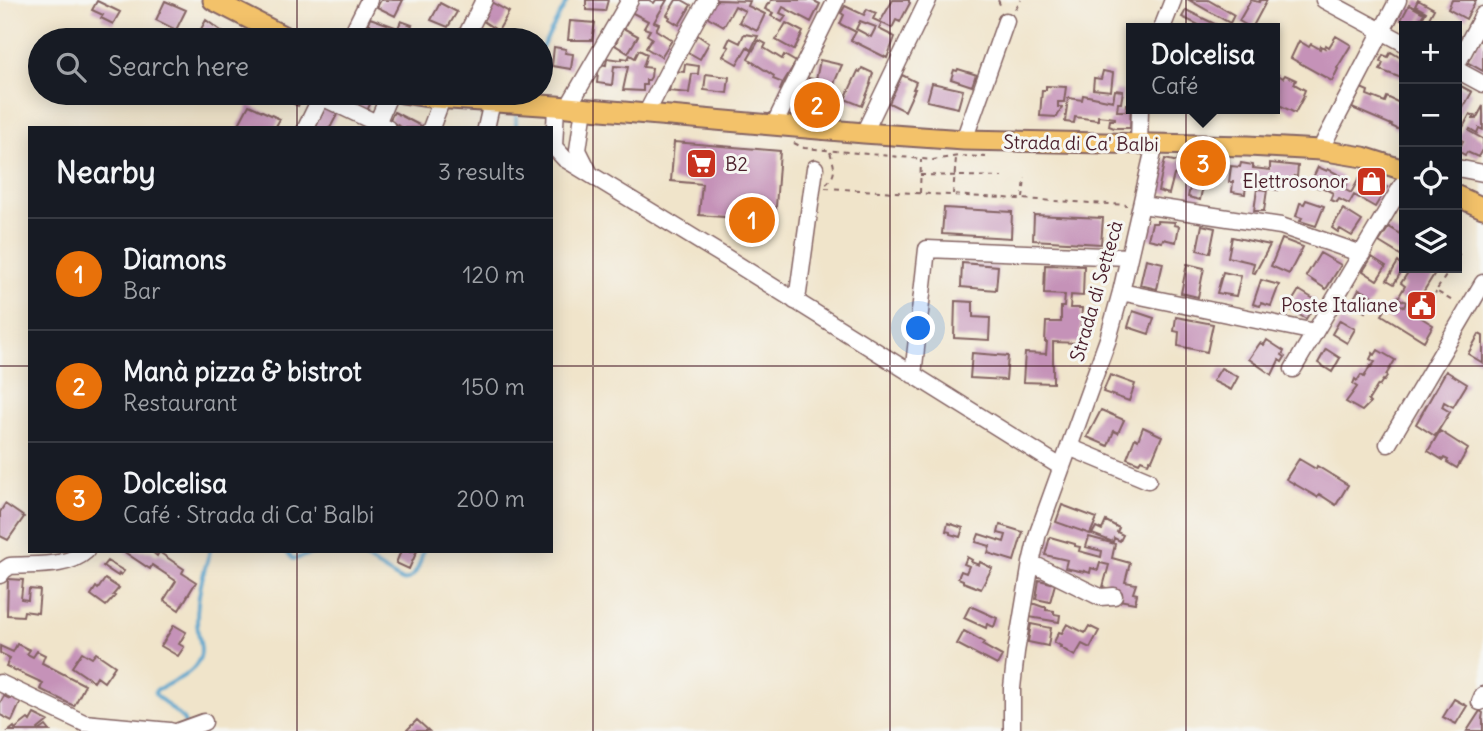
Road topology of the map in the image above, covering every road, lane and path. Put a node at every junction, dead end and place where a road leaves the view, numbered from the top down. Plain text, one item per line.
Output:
1 (212, 0) edge
2 (369, 0) edge
3 (484, 0) edge
4 (630, 0) edge
5 (707, 0) edge
6 (836, 0) edge
7 (928, 0) edge
8 (1173, 0) edge
9 (1324, 0) edge
10 (1398, 0) edge
11 (1483, 15) edge
12 (1006, 21) dead end
13 (1164, 23) edge
14 (267, 28) edge
15 (355, 28) edge
16 (470, 28) edge
17 (1381, 30) junction
18 (1399, 40) edge
19 (1462, 55) edge
20 (1462, 73) edge
21 (1483, 84) edge
22 (319, 105) edge
23 (340, 105) edge
24 (386, 105) edge
25 (436, 105) edge
26 (491, 105) edge
27 (535, 105) edge
28 (569, 107) junction
29 (646, 114) junction
30 (1141, 114) edge
31 (774, 125) junction
32 (307, 126) edge
33 (379, 126) edge
34 (431, 126) edge
35 (486, 126) edge
36 (864, 133) junction
37 (1147, 144) junction
38 (960, 148) junction
39 (830, 150) dead end
40 (1320, 150) junction
41 (921, 159) dead end
42 (816, 168) dead end
43 (1462, 169) edge
44 (1399, 170) edge
45 (1483, 173) edge
46 (920, 174) junction
47 (591, 176) junction
48 (954, 176) junction
49 (1002, 177) dead end
50 (1025, 178) dead end
51 (1399, 179) edge
52 (920, 193) junction
53 (953, 195) junction
54 (1462, 198) edge
55 (1023, 199) junction
56 (1142, 205) junction
57 (1483, 208) edge
58 (1362, 254) junction
59 (1129, 257) junction
60 (1448, 273) edge
61 (1483, 283) edge
62 (1436, 291) junction
63 (1121, 292) junction
64 (795, 301) junction
65 (1424, 310) dead end
66 (1467, 310) junction
67 (1315, 332) junction
68 (1293, 369) dead end
69 (913, 375) junction
70 (1388, 444) dead end
71 (1069, 447) junction
72 (1061, 467) junction
73 (1148, 480) dead end
74 (84, 553) edge
75 (1031, 563) junction
76 (0, 575) edge
77 (1114, 596) dead end
78 (0, 683) edge
79 (204, 722) dead end
80 (170, 731) edge
81 (179, 731) edge
82 (1012, 731) edge

1 - 14 main road
2 - 15 street
3 - 16 street
4 - 28 street
5 - 29 street
6 - 31 street
7 - 36 street
8 - 13 street
9 - 17 street
10 - 17 street
11 - 19 street
12 - 38 street
17 - 18 street
17 - 40 street
20 - 21 street
22 - 32 street
23 - 33 street
24 - 33 street
25 - 34 street
26 - 35 street
27 - 28 main road, Strada di Ca' Balbi
28 - 29 main road, Strada di Ca' Balbi
28 - 47 street
28 - 47 street
29 - 31 main road, Strada di Ca' Balbi
30 - 37 street, Strada di Settecà
31 - 36 main road, Strada di Ca' Balbi
36 - 38 main road, Strada di Ca' Balbi
37 - 38 main road, Strada di Ca' Balbi
37 - 40 main road, Strada di Ca' Balbi
37 - 56 street, Strada di Settecà
38 - 48 path
39 - 52 path
40 - 44 main road, Strada di Ca' Balbi
41 - 46 path
42 - 64 street
43 - 45 street
46 - 48 path
46 - 52 path
47 - 64 street
48 - 49 path
48 - 53 path
50 - 55 path
51 - 58 street
52 - 53 path
53 - 55 path
54 - 57 main road
55 - 56 path
56 - 58 street
56 - 59 street, Strada di Settecà
58 - 67 street
59 - 63 street, Strada di Settecà
59 - 69 street
60 - 62 path
61 - 66 street
62 - 65 path
62 - 66 path
63 - 67 street
63 - 71 street, Strada di Settecà
64 - 69 street
66 - 70 street
67 - 68 street
69 - 72 street
71 - 72 street, Strada di Settecà
71 - 73 street
72 - 75 street, Strada di Settecà
74 - 76 street
75 - 77 street
75 - 82 street, Strada di Settecà
78 - 80 street
79 - 81 street

